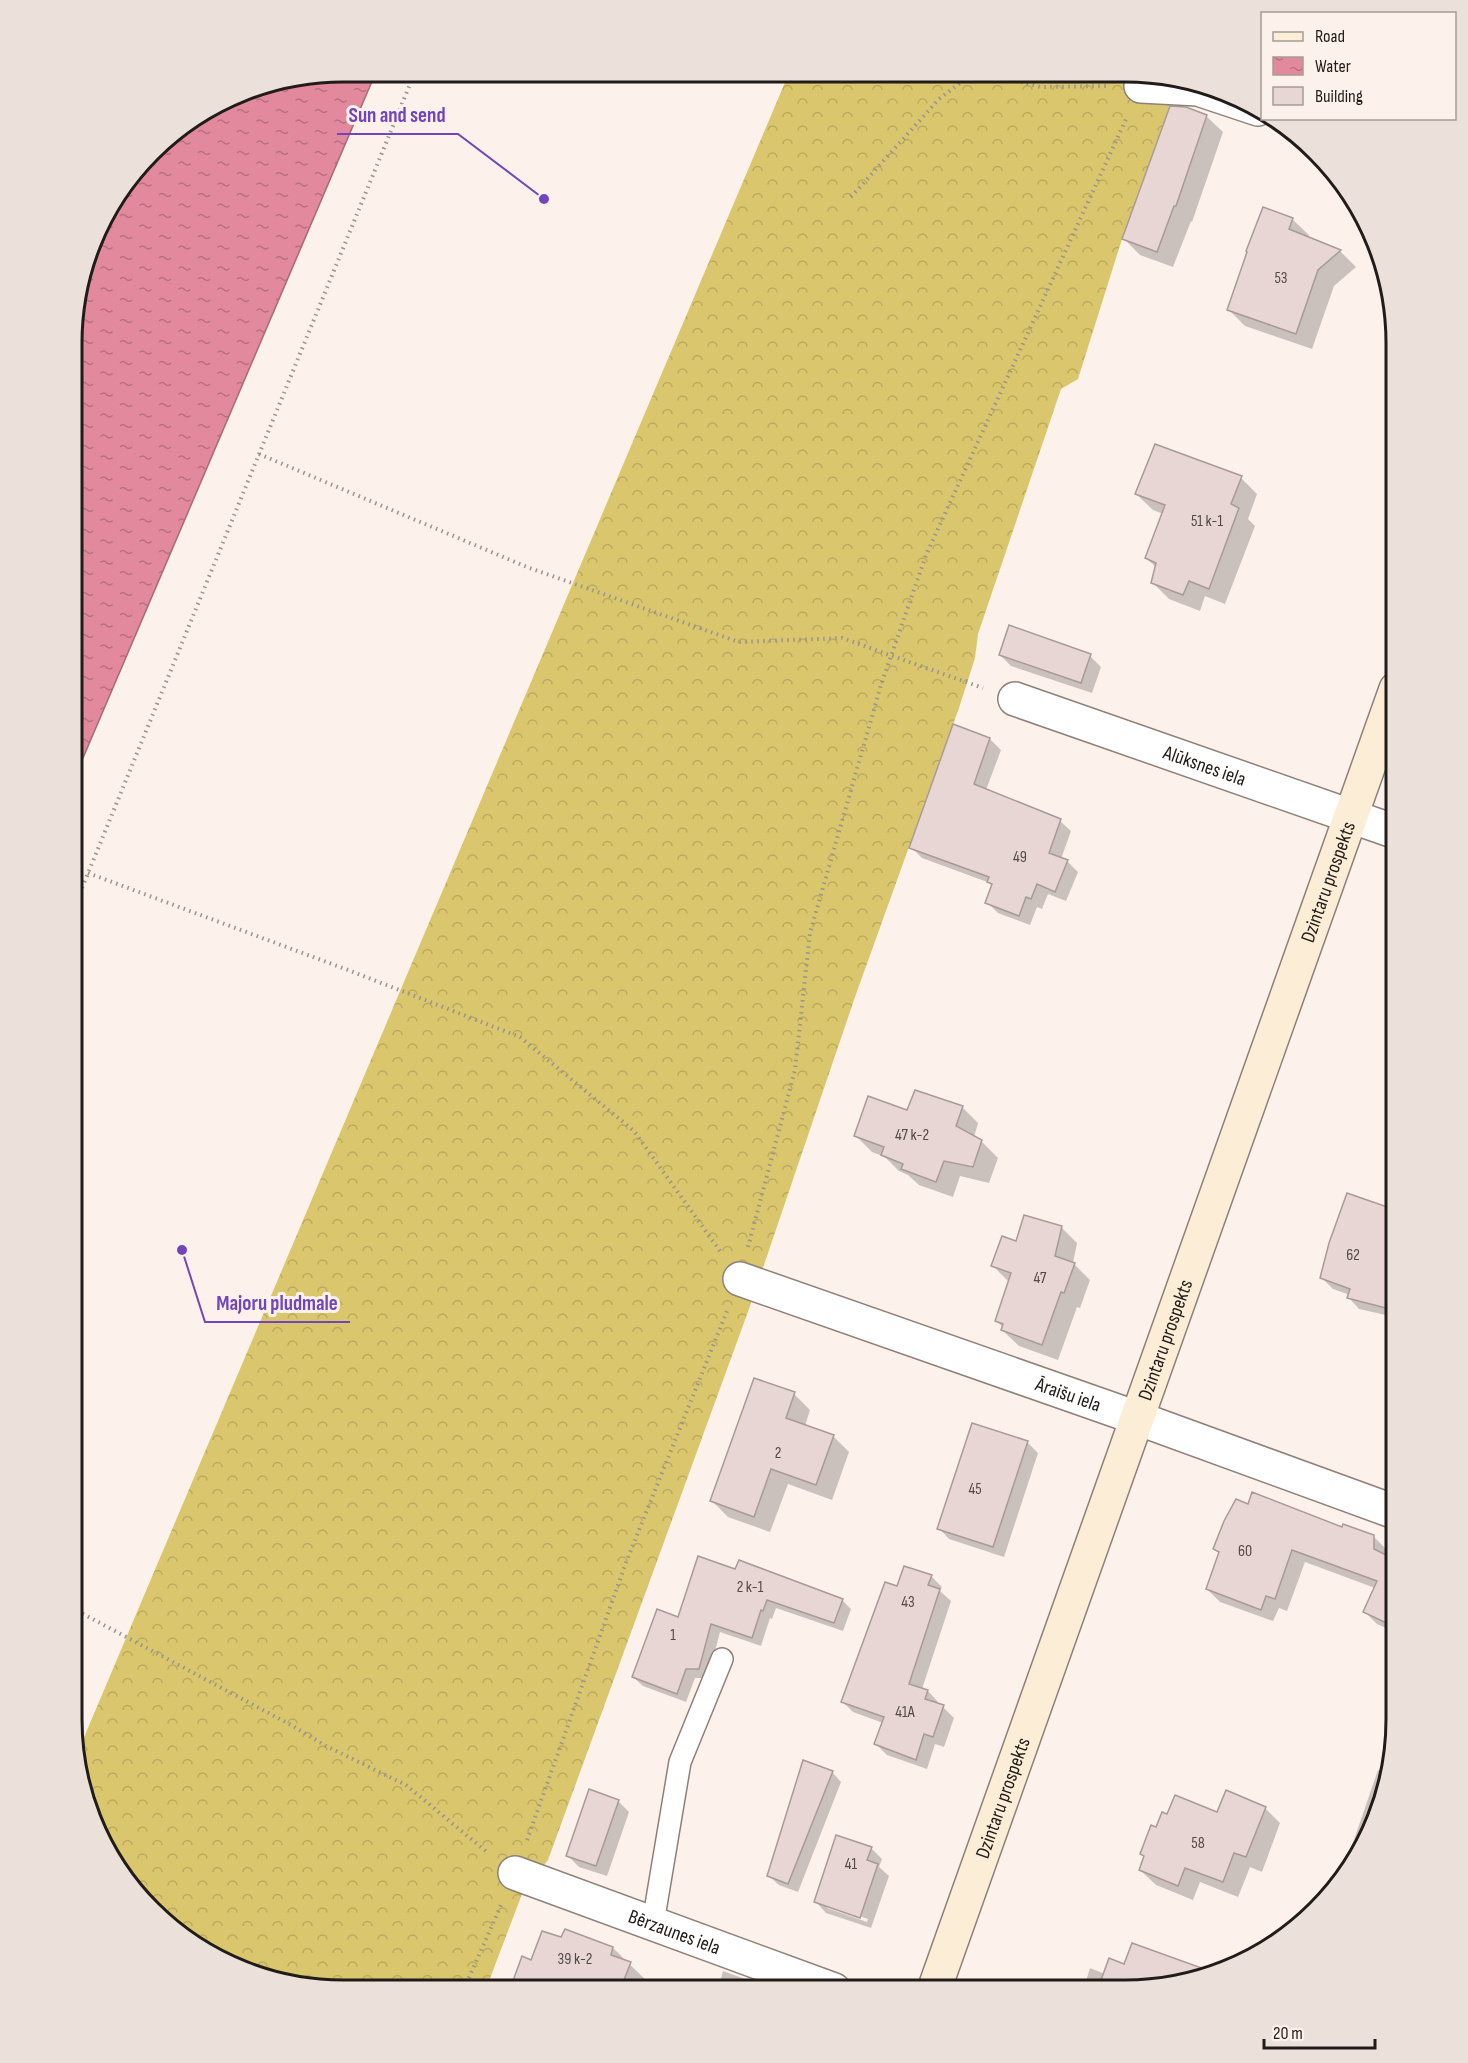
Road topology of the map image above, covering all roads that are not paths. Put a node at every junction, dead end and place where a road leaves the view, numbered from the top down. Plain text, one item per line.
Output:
1 (1141, 86) road end
2 (1175, 88) edge
3 (1015, 699) road end
4 (1386, 717) edge
5 (1351, 817) junction
6 (1386, 829) edge
7 (740, 1279) road end
8 (1137, 1418) junction
9 (1386, 1509) edge
10 (722, 1659) dead end
11 (515, 1873) road end
12 (653, 1923) junction
13 (807, 1980) edge
14 (938, 1980) edge

1 - 2 street
3 - 5 street, Alūksnes iela
4 - 5 street, Dzintaru prospekts
5 - 6 street, Alūksnes iela
5 - 8 street, Dzintaru prospekts
7 - 8 street, Āraišu iela
8 - 9 street, Āraišu iela
8 - 14 street, Dzintaru prospekts
10 - 12 lane
11 - 12 street, Bērzaunes iela
12 - 13 street, Bērzaunes iela

